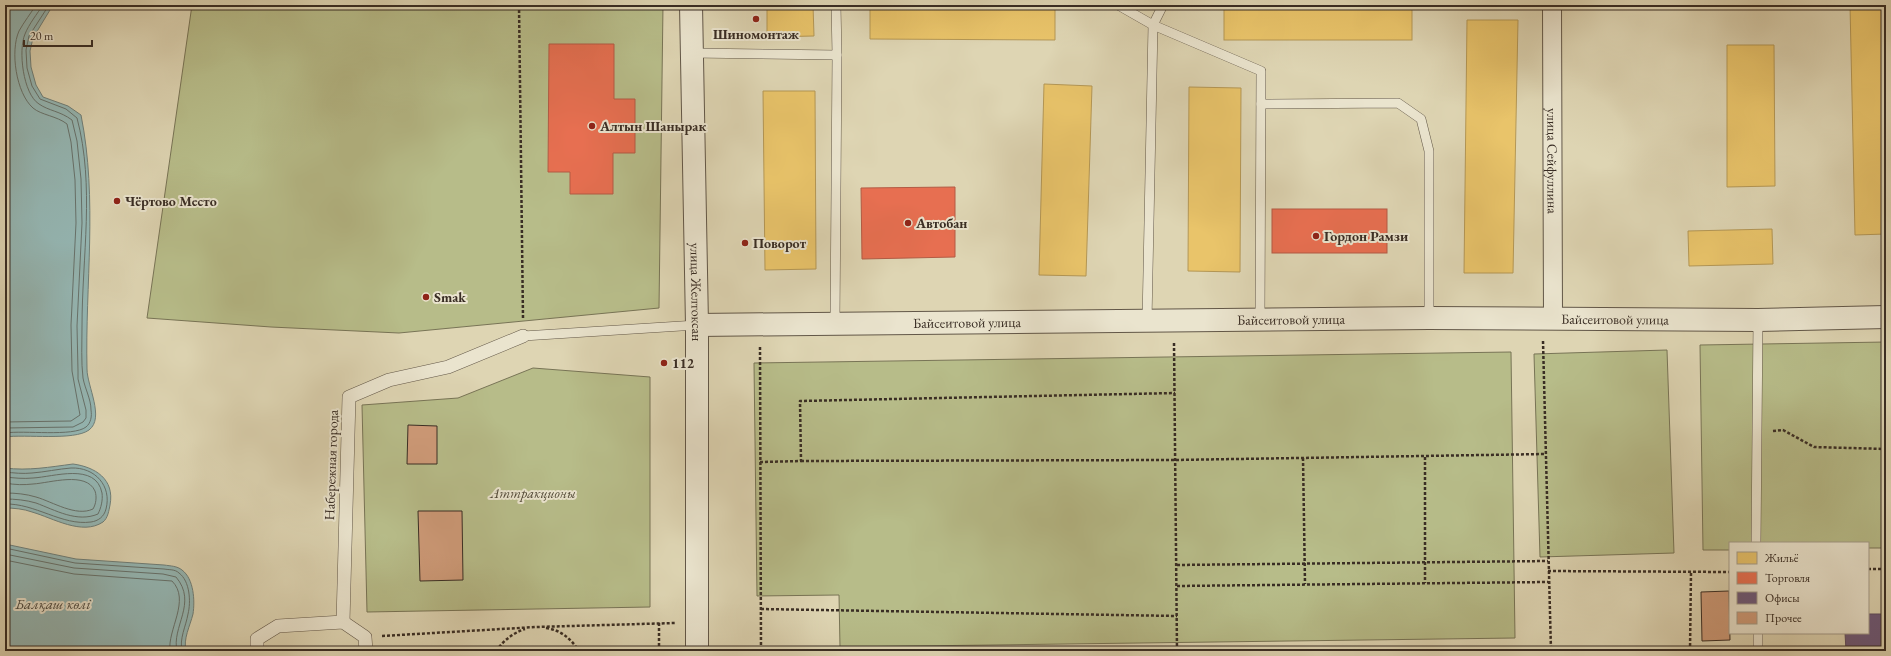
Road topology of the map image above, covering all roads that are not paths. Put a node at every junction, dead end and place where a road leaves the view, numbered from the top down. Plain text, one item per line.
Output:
1 (691, 5) edge
2 (836, 5) edge
3 (1118, 5) edge
4 (1163, 5) edge
5 (1552, 5) edge
6 (1153, 25) junction
7 (691, 53) junction
8 (837, 55) junction
9 (1261, 104) junction
10 (1886, 317) edge
11 (1429, 318) junction
12 (1548, 318) junction
13 (1260, 320) junction
14 (1758, 320) junction
15 (1147, 321) junction
16 (835, 323) junction
17 (697, 325) junction
18 (523, 336) joint
19 (1756, 542) edge
20 (343, 622) junction
21 (1758, 634) edge
22 (257, 651) edge
23 (366, 651) edge
24 (697, 651) edge
25 (1758, 651) edge

1 - 7 street, улица Желтоксан
2 - 8 lane
3 - 6 lane
4 - 6 lane
5 - 12 street, улица Сейфуллина
6 - 9 lane
6 - 15 lane
7 - 8 lane
7 - 17 street, улица Желтоксан
8 - 16 lane
9 - 11 lane
9 - 13 lane
10 - 14 street, Байсеитовой улица
11 - 12 street, Байсеитовой улица
11 - 13 street, Байсеитовой улица
12 - 14 street, Байсеитовой улица
13 - 15 street, Байсеитовой улица
14 - 19 lane
15 - 16 street, Байсеитовой улица
16 - 17 street, Байсеитовой улица
17 - 18 lane
17 - 24 street, улица Желтоксан
18 - 20 street, Набережная города
20 - 22 street
20 - 23 street
21 - 25 lane

